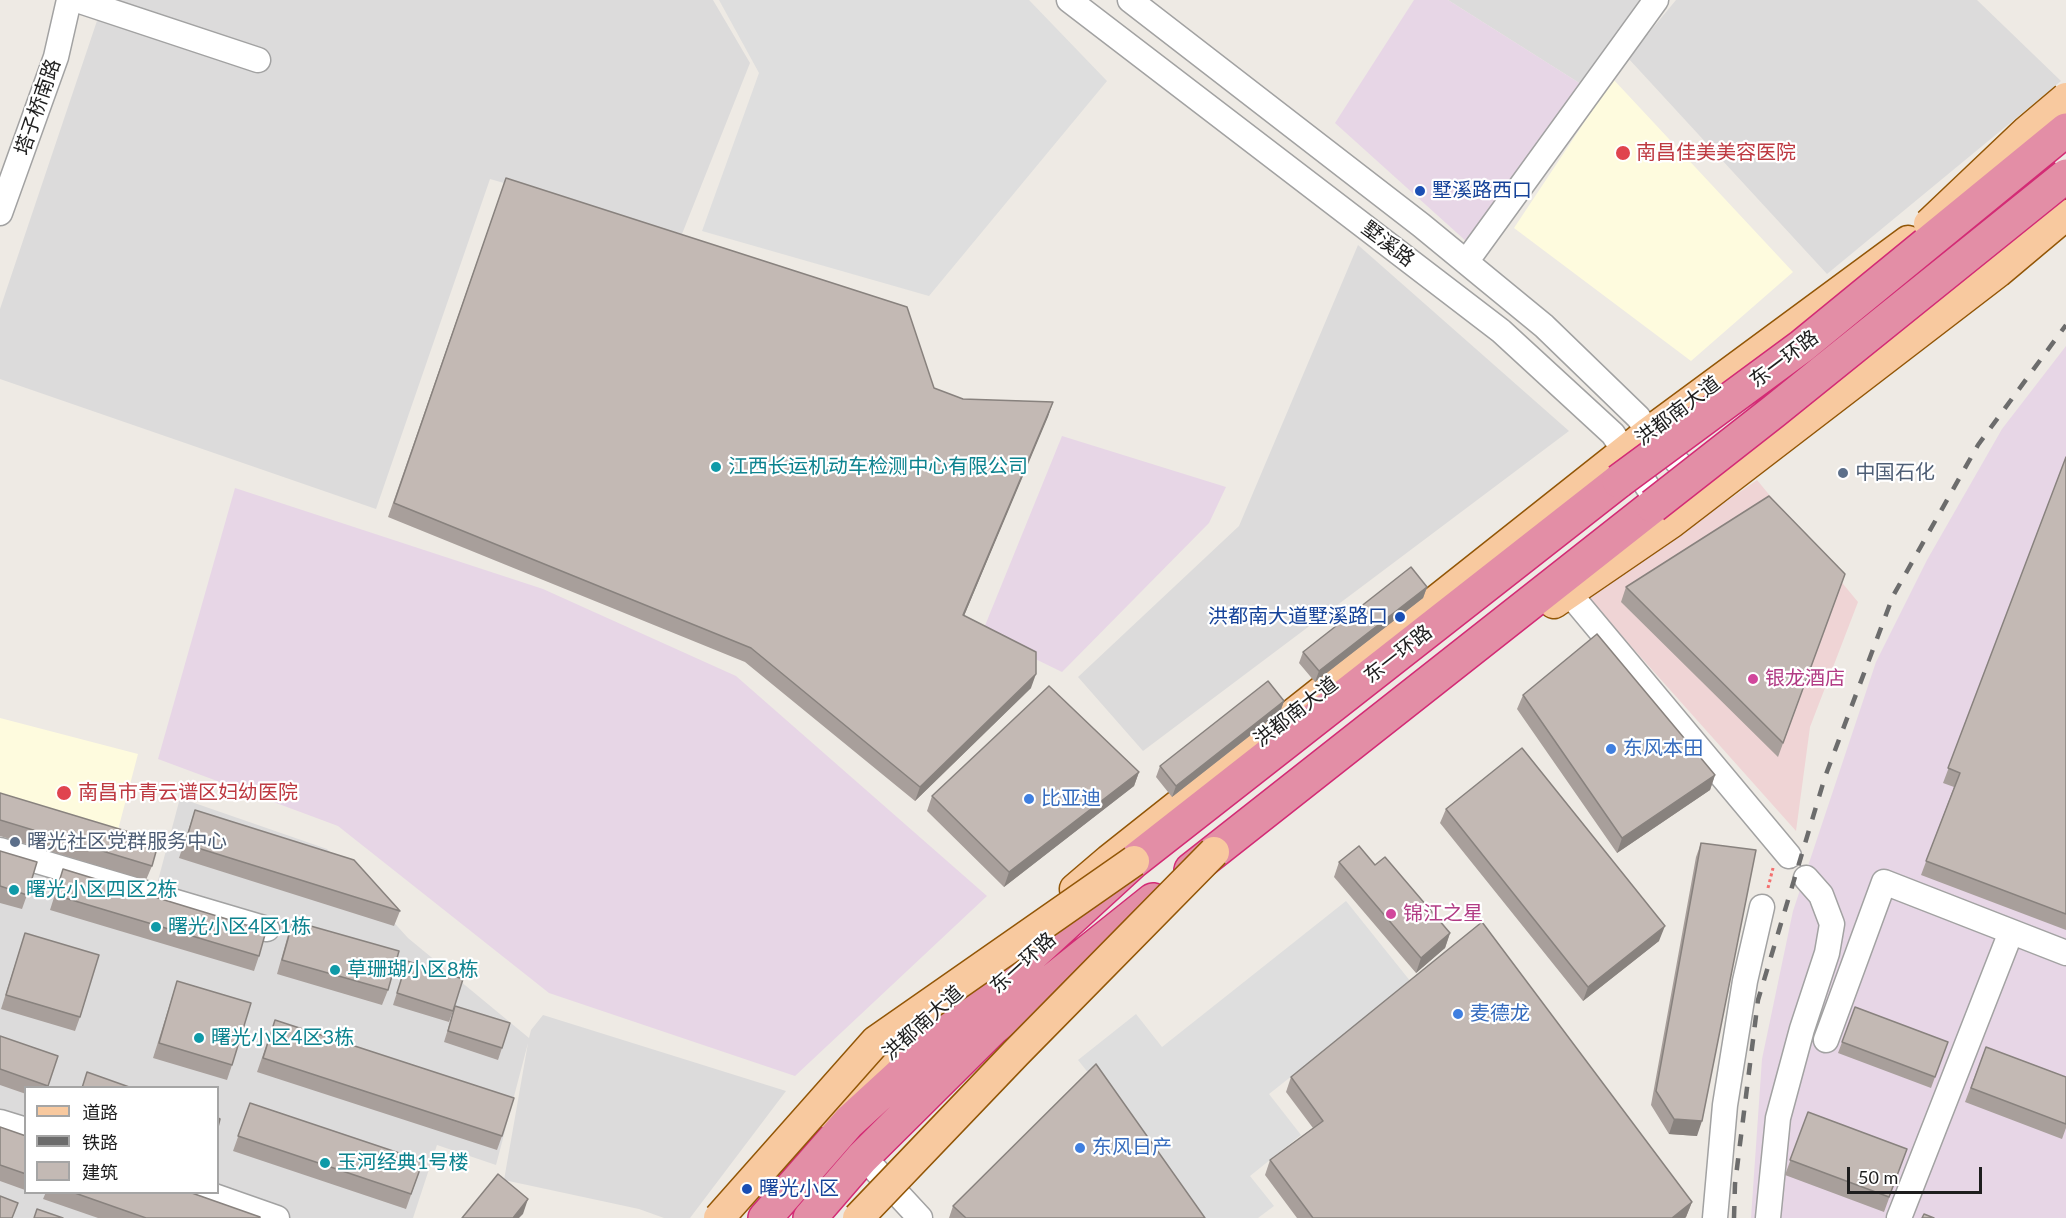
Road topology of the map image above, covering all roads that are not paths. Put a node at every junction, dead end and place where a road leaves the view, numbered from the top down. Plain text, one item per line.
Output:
1 (69, 0) edge
2 (77, 0) edge
3 (1069, 0) edge
4 (1130, 0) edge
5 (1656, 0) edge
6 (258, 60) dead end
7 (2066, 98) edge
8 (2066, 117) edge
9 (2066, 130) edge
10 (2066, 176) edge
11 (0, 213) edge
12 (2066, 215) edge
13 (1466, 262) junction
14 (1802, 346) junction
15 (1649, 432) junction
16 (1625, 451) junction
17 (1708, 494) junction
18 (1671, 522) junction
19 (1568, 592) junction
20 (0, 850) edge
21 (1785, 850) road end
22 (1214, 852) junction
23 (1134, 861) junction
24 (1806, 878) dead end
25 (1762, 907) road end
26 (267, 929) edge
27 (2011, 932) junction
28 (2066, 953) edge
29 (1826, 1040) dead end
30 (0, 1122) edge
31 (24, 1130) edge
32 (870, 1164) junction
33 (209, 1194) edge
34 (277, 1218) edge
35 (719, 1218) edge
36 (734, 1218) edge
37 (765, 1218) edge
38 (810, 1218) edge
39 (828, 1218) edge
40 (858, 1218) edge
41 (920, 1218) edge
42 (1715, 1218) edge
43 (1768, 1218) edge
44 (1899, 1218) edge

1 - 11 street, 塔子桥南路
2 - 6 street
3 - 16 street, 墅溪路
4 - 13 street, 墅溪路
5 - 13 street
7 - 14 main road, bridge
8 - 15 main road, 洪都南大道
9 - 14 highway, 东一环路, bridge
10 - 22 highway, 东一环路, bridge
12 - 17 main road
13 - 15 street, 墅溪路
14 - 23 highway, 东一环路, bridge
15 - 16 main road, 洪都南大道
15 - 17 street, 墅溪路
16 - 18 street, 墅溪路
16 - 36 main road, 洪都南大道
17 - 18 main road
18 - 19 main road
19 - 21 street
19 - 32 main road
20 - 26 street
22 - 38 highway, 东一环路, bridge
22 - 40 main road, bridge
23 - 35 main road, bridge
23 - 37 highway, 东一环路, bridge
24 - 43 street
25 - 42 street
27 - 28 street
27 - 29 street
27 - 44 street
30 - 31 street
32 - 39 main road
32 - 41 street
33 - 34 street

